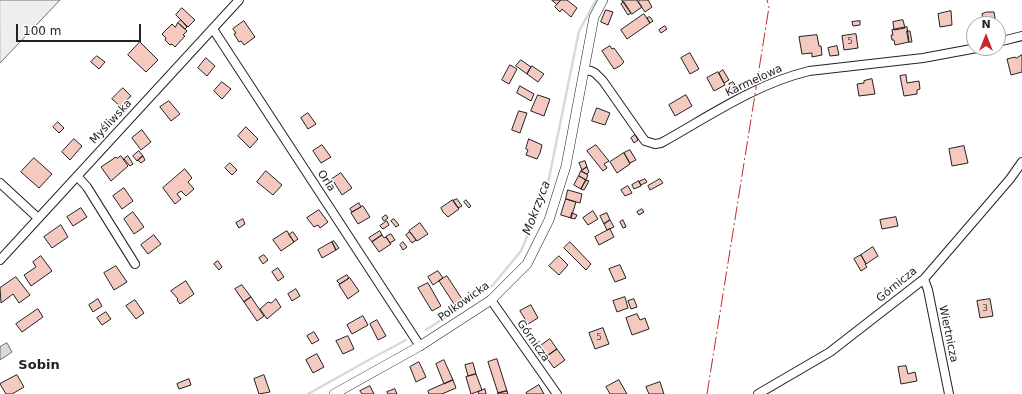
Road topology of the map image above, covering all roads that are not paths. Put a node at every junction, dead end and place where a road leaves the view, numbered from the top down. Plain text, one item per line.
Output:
1 (238, 0) edge
2 (603, 0) edge
3 (213, 29) junction
4 (1022, 36) edge
5 (1006, 40) edge
6 (966, 50) edge
7 (584, 70) junction
8 (1022, 162) edge
9 (77, 176) junction
10 (0, 183) edge
11 (38, 218) junction
12 (0, 260) edge
13 (135, 264) dead end
14 (924, 279) junction
15 (491, 300) junction
16 (420, 346) junction
17 (334, 394) edge
18 (557, 394) edge
19 (758, 394) edge
20 (949, 394) edge

1 - 3 street, Myśliwska
2 - 7 street, Polkowicka
3 - 9 street, Myśliwska
3 - 16 street, Orla
4 - 5 street
6 - 7 street, Karmelowa
7 - 15 street, Polkowicka
8 - 14 street, Górnicza
9 - 11 street, Myśliwska
9 - 13 street
10 - 11 street
11 - 12 street, Myśliwska
14 - 19 street, Górnicza
14 - 20 street, Wiertnicza
15 - 16 street, Polkowicka
15 - 18 street, Górnicza
16 - 17 street, Polkowicka

